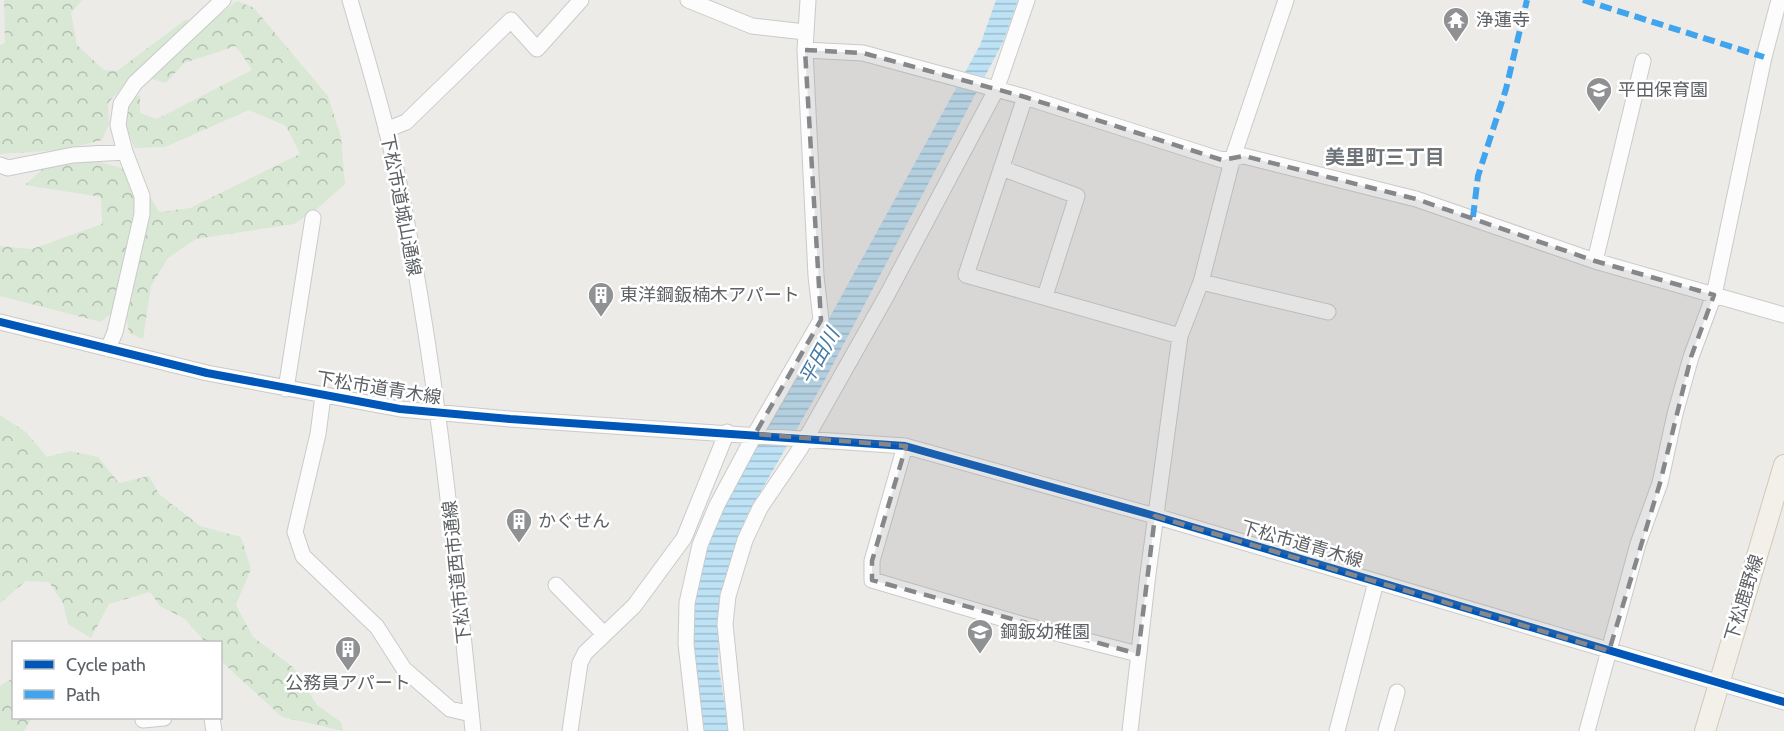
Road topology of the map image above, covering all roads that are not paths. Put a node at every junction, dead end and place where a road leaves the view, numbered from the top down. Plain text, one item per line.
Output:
1 (223, 0) edge
2 (350, 0) edge
3 (581, 0) edge
4 (688, 0) edge
5 (808, 0) edge
6 (1027, 0) edge
7 (1286, 0) edge
8 (1779, 0) edge
9 (805, 32) junction
10 (806, 50) junction
11 (1643, 62) dead end
12 (993, 89) junction
13 (1025, 97) junction
14 (387, 130) junction
15 (125, 152) junction
16 (1233, 157) junction
17 (0, 165) edge
18 (1001, 168) junction
19 (313, 218) dead end
20 (1595, 261) junction
21 (1201, 282) junction
22 (1714, 295) junction
23 (1045, 296) junction
24 (1328, 312) dead end
25 (1784, 315) edge
26 (0, 322) edge
27 (1180, 336) junction
28 (108, 349) junction
29 (286, 389) junction
30 (323, 396) junction
31 (437, 413) junction
32 (727, 432) junction
33 (758, 434) junction
34 (803, 437) junction
35 (905, 446) junction
36 (1784, 465) edge
37 (1155, 516) junction
38 (1376, 582) junction
39 (556, 585) dead end
40 (604, 634) junction
41 (1609, 651) junction
42 (1138, 654) junction
43 (1718, 683) junction
44 (1397, 692) dead end
45 (1784, 702) edge
46 (471, 714) junction
47 (156, 719) edge
48 (141, 723) edge
49 (473, 731) edge
50 (570, 731) edge
51 (696, 731) edge
52 (736, 731) edge
53 (1130, 731) edge
54 (1337, 731) edge
55 (1386, 731) edge
56 (1587, 731) edge
57 (1705, 731) edge

1 - 15 street
2 - 14 street, 下松市道城山通線
3 - 14 street
4 - 9 street
5 - 9 street
6 - 12 street
7 - 16 street
8 - 22 street
9 - 10 street
10 - 12 street
10 - 33 street
11 - 20 street
12 - 13 street
12 - 34 street
13 - 16 street
13 - 18 street
14 - 31 street, 下松市道城山通線
15 - 17 street
15 - 28 street
16 - 20 street
16 - 21 street
18 - 23 street
18 - 23 street
19 - 29 street
20 - 22 street
21 - 24 street
21 - 27 street
22 - 25 street
22 - 41 street
23 - 27 street
26 - 28 street, 下松市道青木線
27 - 37 street
28 - 29 street, 下松市道青木線
29 - 30 street, 下松市道青木線
30 - 31 street, 下松市道青木線
30 - 46 street
31 - 32 street, 下松市道青木線
31 - 46 street, 下松市道西市通線
32 - 33 street, 下松市道青木線
32 - 40 street
33 - 34 street, 下松市道青木線
33 - 51 street
34 - 35 street, 下松市道青木線
34 - 52 street
35 - 37 street, 下松市道青木線
35 - 42 street
36 - 43 main road, 下松鹿野線
37 - 38 street, 下松市道青木線
37 - 42 street
38 - 41 street, 下松市道青木線
38 - 54 street
39 - 40 street
40 - 50 street
41 - 43 street, 下松市道青木線
41 - 56 street
42 - 53 street
43 - 45 street, 下松市道青木線
43 - 57 main road, 下松鹿野線
44 - 55 street
46 - 49 street, 下松市道西市通線
47 - 48 street

